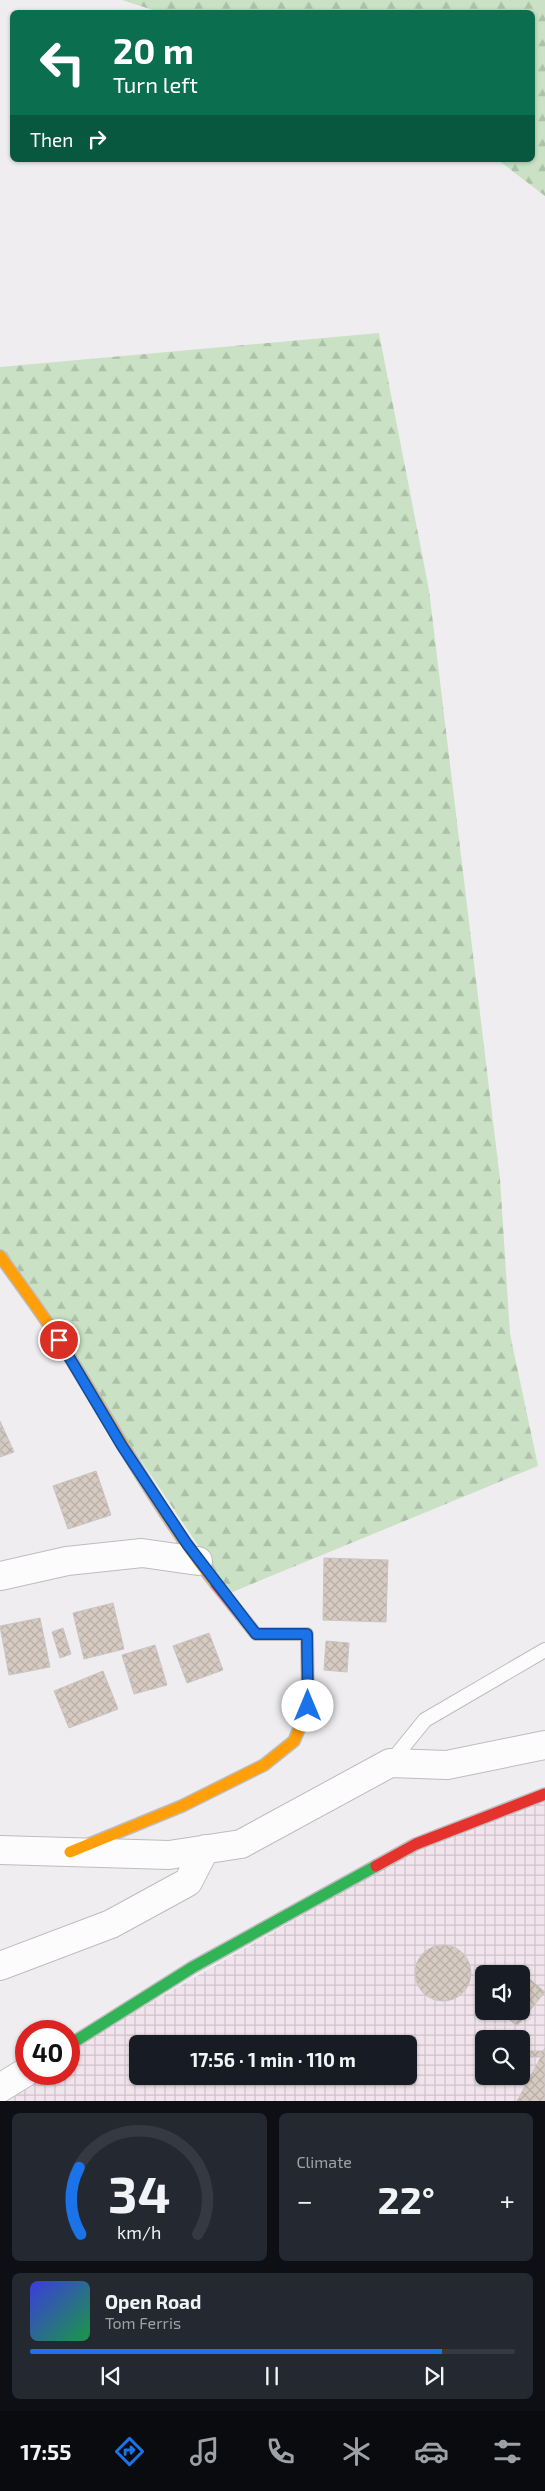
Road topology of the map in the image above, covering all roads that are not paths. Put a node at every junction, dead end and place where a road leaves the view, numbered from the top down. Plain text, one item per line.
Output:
1 (0, 1256) edge
2 (198, 1561) junction
3 (0, 1576) edge
4 (545, 1650) edge
5 (545, 1745) edge
6 (390, 1763) junction
7 (545, 1794) edge
8 (205, 1849) junction
9 (0, 1850) edge
10 (70, 1852) junction
11 (0, 1966) edge
12 (80, 2038) edge
13 (15, 2079) edge
14 (0, 2088) edge

1 - 2 street
2 - 3 street
2 - 10 street
4 - 6 lane
5 - 6 street
6 - 8 street
7 - 12 street
8 - 10 street
8 - 11 street
9 - 10 street
13 - 14 street

